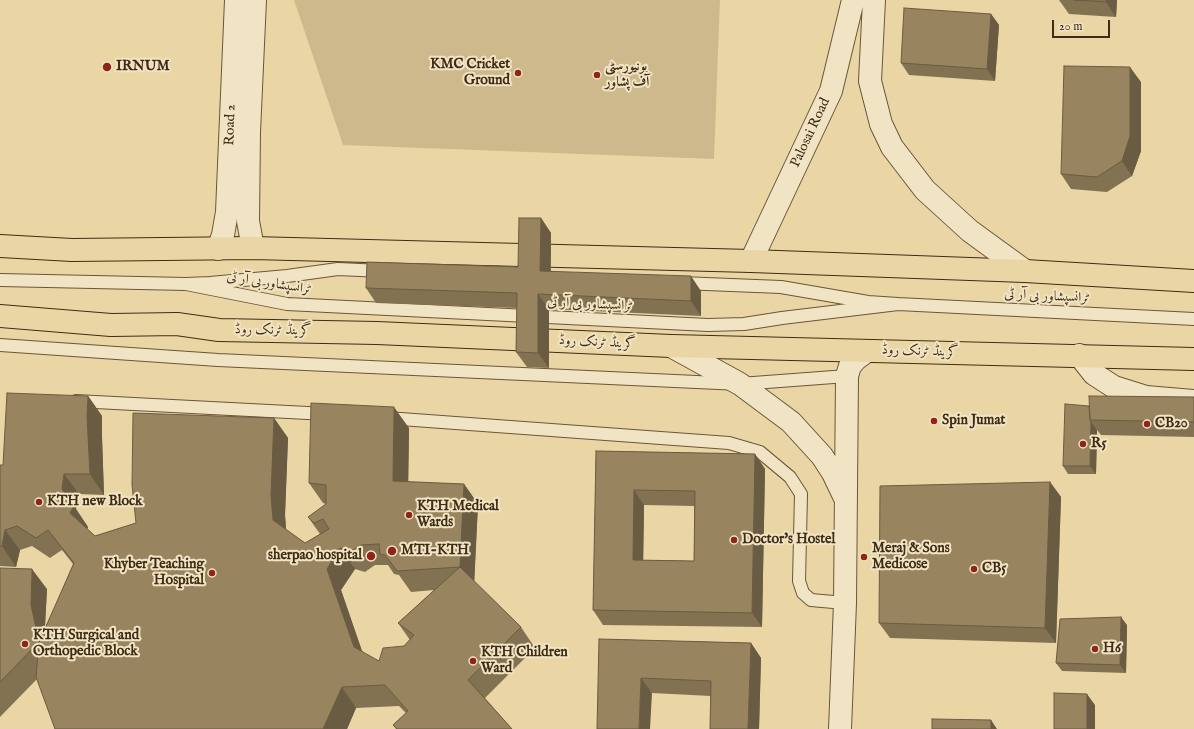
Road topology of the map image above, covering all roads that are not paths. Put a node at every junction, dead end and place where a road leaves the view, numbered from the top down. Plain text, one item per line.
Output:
1 (236, 0) edge
2 (255, 0) edge
3 (853, 0) edge
4 (874, 0) edge
5 (0, 246) edge
6 (253, 248) junction
7 (218, 249) junction
8 (750, 261) junction
9 (1025, 271) junction
10 (393, 272) edge
11 (0, 280) edge
12 (1194, 281) edge
13 (673, 282) edge
14 (186, 284) junction
15 (898, 304) junction
16 (0, 316) edge
17 (1194, 319) edge
18 (0, 345) edge
19 (672, 346) junction
20 (867, 351) junction
21 (1079, 355) junction
22 (1194, 359) edge
23 (847, 376) junction
24 (740, 384) junction
25 (61, 401) edge
26 (1194, 401) edge
27 (338, 415) edge
28 (377, 417) edge
29 (846, 500) junction
30 (845, 602) junction
31 (840, 729) edge

1 - 7 street, Road 2
2 - 6 street, Road 2
3 - 8 street, Palosai Road
4 - 9 street
5 - 7 highway
6 - 7 highway
6 - 8 highway
8 - 9 highway
9 - 12 highway
10 - 14 lane, ٹرانسپشاور بی آر ٹی
11 - 14 lane, ٹرانسپشاور بی آر ٹی
13 - 15 lane, ٹرانسپشاور بی آر ٹی
14 - 15 lane, ٹرانسپشاور بی آر ٹی
15 - 17 lane, ٹرانسپشاور بی آر ٹی
16 - 19 highway, گرینڈ ٹرنک روڈ
18 - 24 lane
19 - 20 highway, گرینڈ ٹرنک روڈ
19 - 24 street
20 - 21 highway, گرینڈ ٹرنک روڈ
20 - 23 street
21 - 22 highway, گرینڈ ٹرنک روڈ
21 - 26 street
23 - 24 lane
23 - 29 street
24 - 29 street
25 - 27 lane
28 - 30 lane
29 - 30 street
30 - 31 street

